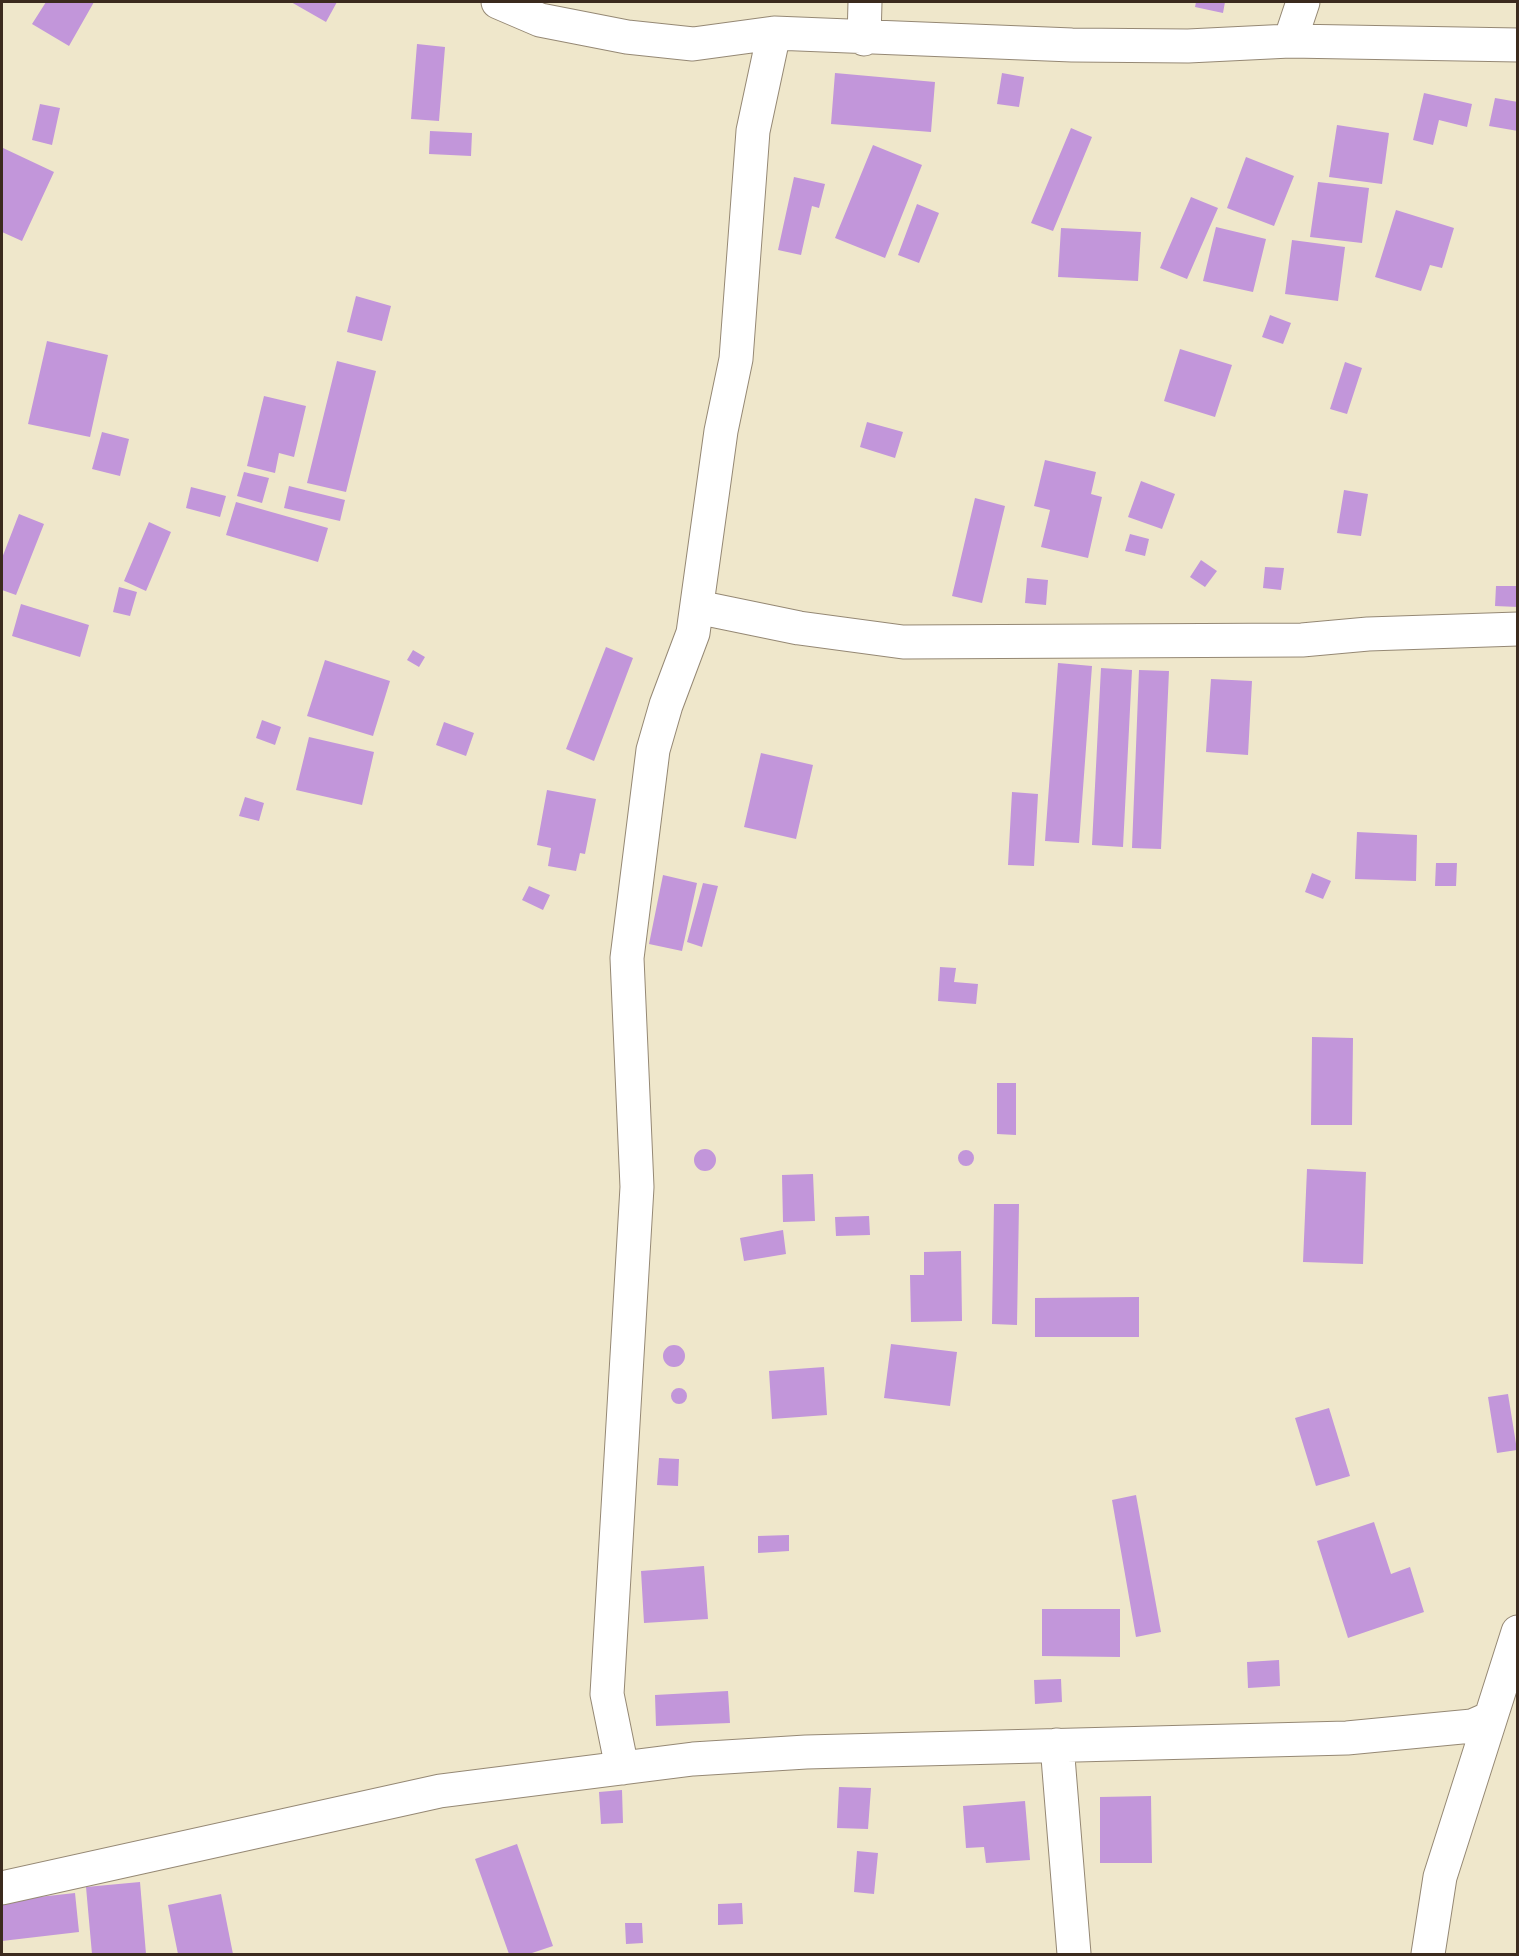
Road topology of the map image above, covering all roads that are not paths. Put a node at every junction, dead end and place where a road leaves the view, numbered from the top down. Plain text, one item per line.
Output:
1 (498, 2) edge
2 (865, 2) edge
3 (1303, 2) edge
4 (774, 33) junction
5 (864, 39) junction
6 (1290, 40) junction
7 (1518, 45) edge
8 (698, 607) junction
9 (1518, 628) edge
10 (1518, 1632) edge
11 (1488, 1719) junction
12 (1057, 1745) junction
13 (622, 1768) junction
14 (2, 1888) edge
15 (1074, 1954) edge
16 (1428, 1954) edge

1 - 4 street
2 - 5 street
3 - 6 street
4 - 5 street
4 - 8 street
5 - 6 street
6 - 7 street
8 - 9 street
8 - 13 street
10 - 11 street
11 - 12 street
11 - 16 street
12 - 13 street
12 - 15 street
13 - 14 street

